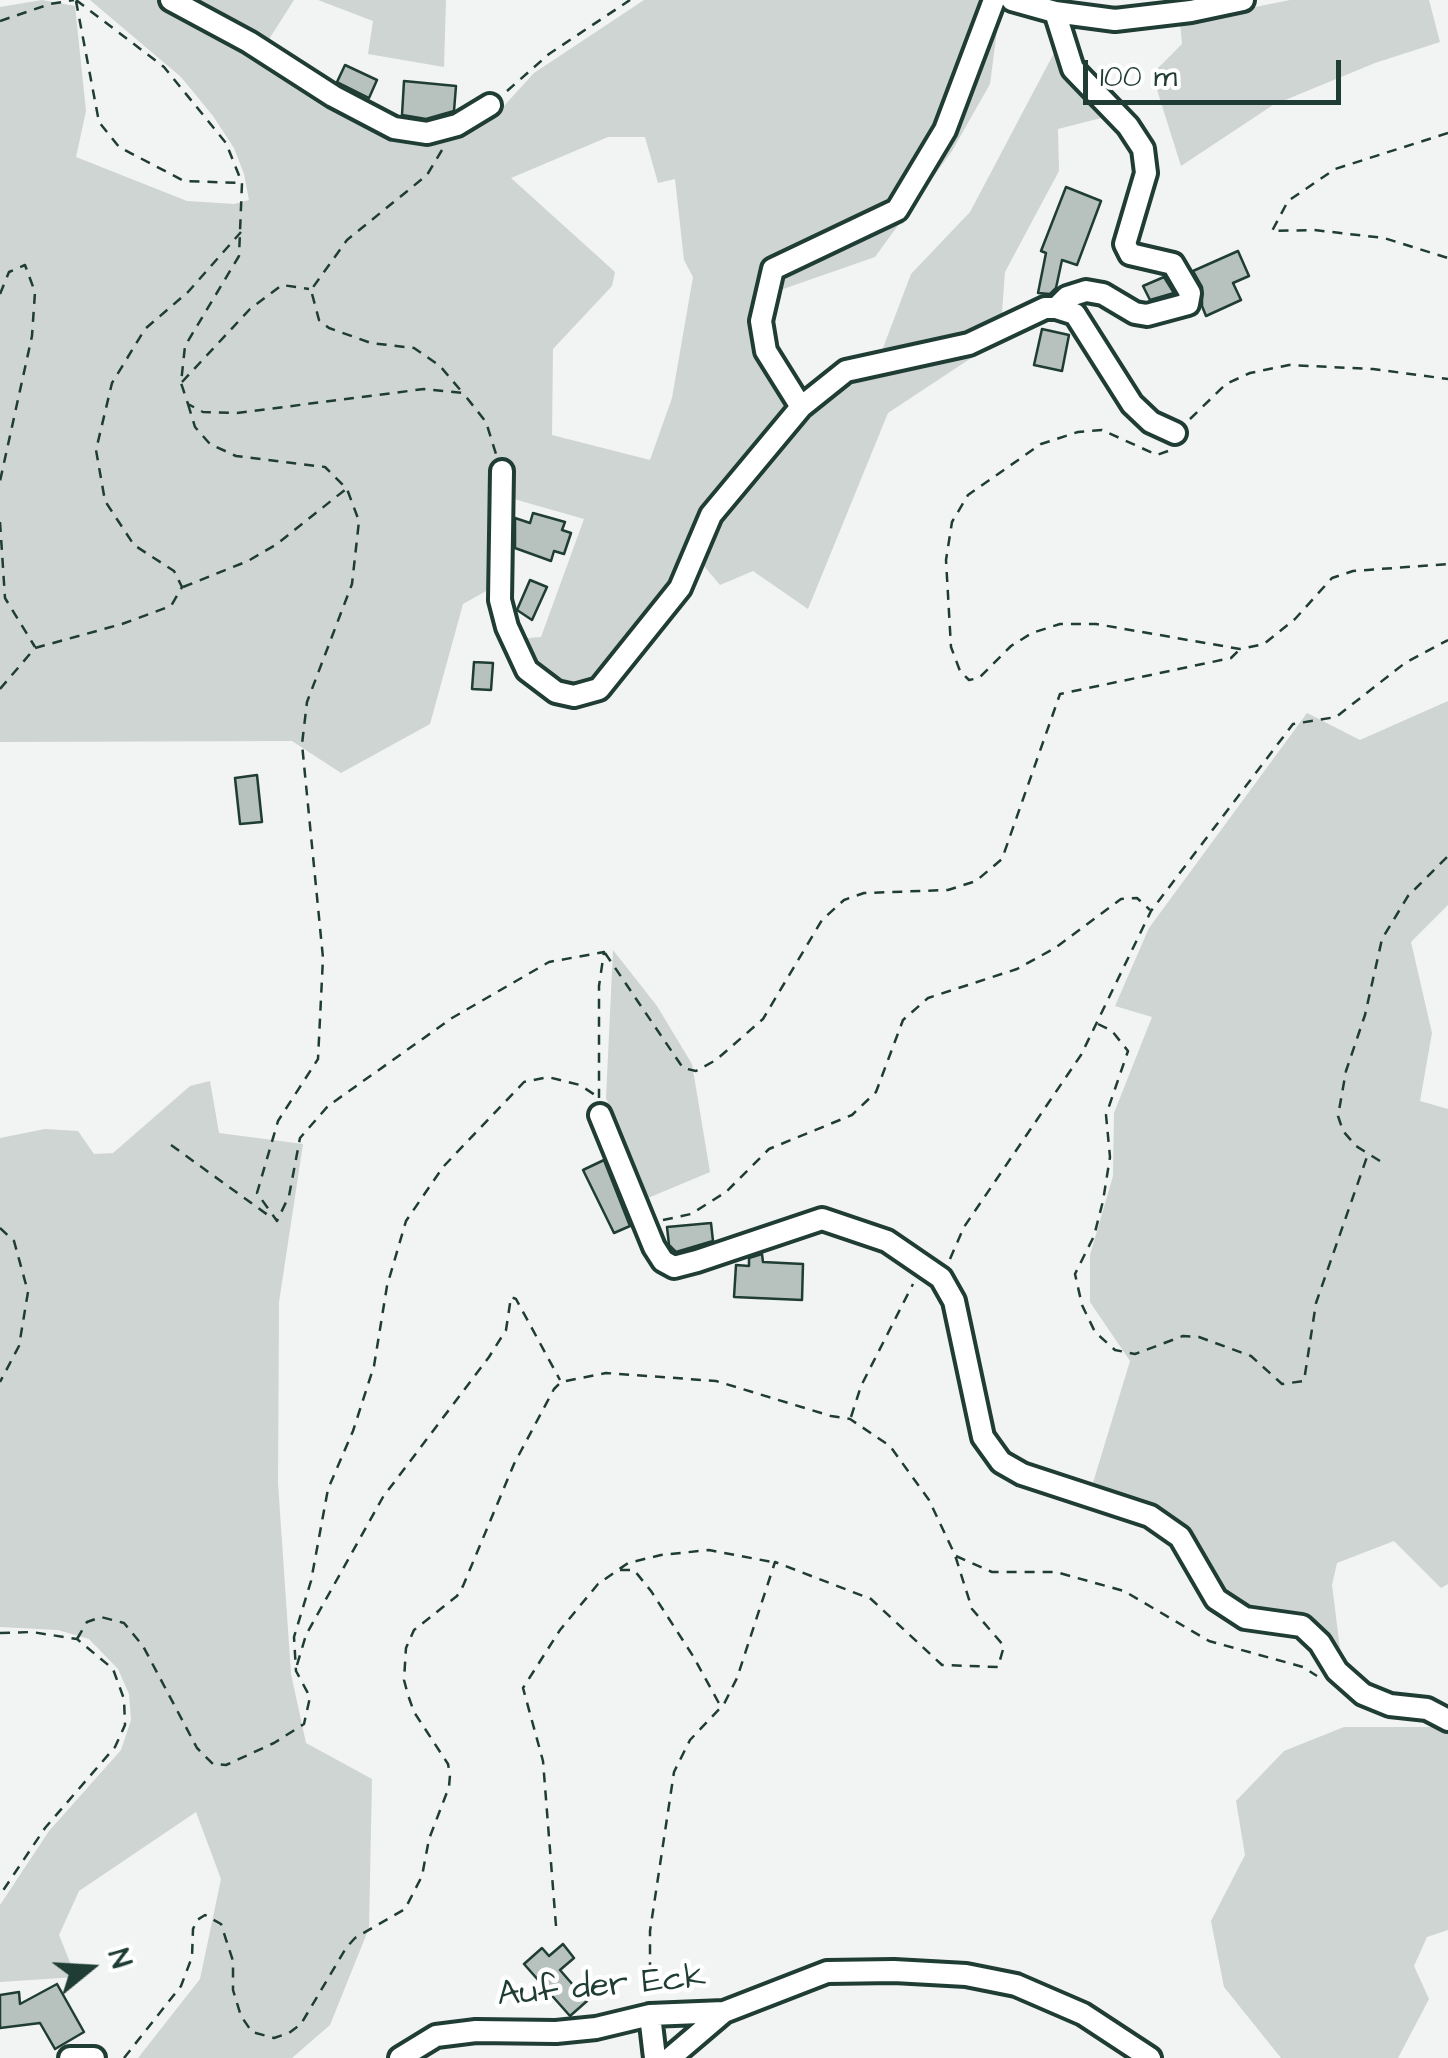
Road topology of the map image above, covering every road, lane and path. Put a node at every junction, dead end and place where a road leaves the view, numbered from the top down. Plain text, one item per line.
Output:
1 (75, 0) edge
2 (170, 0) edge
3 (630, 0) edge
4 (994, 0) edge
5 (1012, 0) edge
6 (1242, 0) edge
7 (1055, 12) junction
8 (0, 21) edge
9 (490, 106) joint
10 (457, 125) junction
11 (1448, 133) edge
12 (242, 183) junction
13 (242, 230) junction
14 (1448, 258) edge
15 (311, 290) junction
16 (0, 294) edge
17 (1056, 308) junction
18 (1448, 379) edge
19 (181, 383) junction
20 (463, 393) junction
21 (188, 404) junction
22 (802, 407) junction
23 (1176, 433) junction
24 (502, 471) joint
25 (0, 481) edge
26 (348, 488) junction
27 (0, 522) edge
28 (1448, 564) edge
29 (182, 587) junction
30 (1448, 640) edge
31 (35, 648) junction
32 (1240, 649) junction
33 (1, 686) edge
34 (1448, 856) edge
35 (1151, 910) junction
36 (604, 952) junction
37 (1097, 1023) junction
38 (600, 1115) dead end
39 (171, 1145) dead end
40 (1368, 1154) junction
41 (1380, 1161) dead end
42 (277, 1221) junction
43 (645, 1223) junction
44 (0, 1228) edge
45 (922, 1265) junction
46 (941, 1278) junction
47 (0, 1382) edge
48 (561, 1382) junction
49 (850, 1418) junction
50 (954, 1555) junction
51 (775, 1562) junction
52 (618, 1570) junction
53 (0, 1633) edge
54 (77, 1639) junction
55 (296, 1672) junction
56 (1317, 1676) dead end
57 (721, 1708) junction
58 (1448, 1720) edge
59 (0, 1895) edge
60 (556, 1926) dead end
61 (724, 2012) junction
62 (650, 2015) junction
63 (70, 2058) edge
64 (94, 2058) edge
65 (124, 2058) edge
66 (400, 2058) edge
67 (655, 2058) edge
68 (670, 2058) edge
69 (1150, 2058) edge

1 - 8 path
1 - 12 path
1 - 12 path
2 - 10 street
3 - 9 path
4 - 22 street
5 - 7 street
6 - 7 street
7 - 17 street
9 - 10 street
10 - 15 path
11 - 14 path
12 - 13 path
13 - 19 path
13 - 29 path
15 - 19 path
15 - 20 path
16 - 25 path
17 - 22 street
17 - 23 street
18 - 23 path
19 - 21 path
20 - 21 path
20 - 24 path
21 - 26 path
22 - 24 street
23 - 32 path
26 - 29 path
26 - 42 path
27 - 31 path
28 - 32 path
29 - 31 path
30 - 35 path
31 - 33 path
32 - 36 path
34 - 40 path
35 - 37 path
35 - 43 path
36 - 42 path
36 - 55 path
37 - 40 path
37 - 46 path
38 - 43 street
39 - 42 path
40 - 41 path
43 - 45 street
44 - 47 path
45 - 46 street
45 - 49 path
46 - 58 street
48 - 49 path
48 - 55 path
48 - 65 path
49 - 50 path
50 - 51 path
50 - 56 path
51 - 52 path
51 - 57 path
52 - 57 path
52 - 60 path
53 - 54 path
54 - 55 path
54 - 59 path
57 - 62 path
61 - 62 street, Auf der Eck
61 - 68 street
61 - 69 street, Auf der Eck
62 - 66 street, Auf der Eck
62 - 67 street
63 - 64 street

